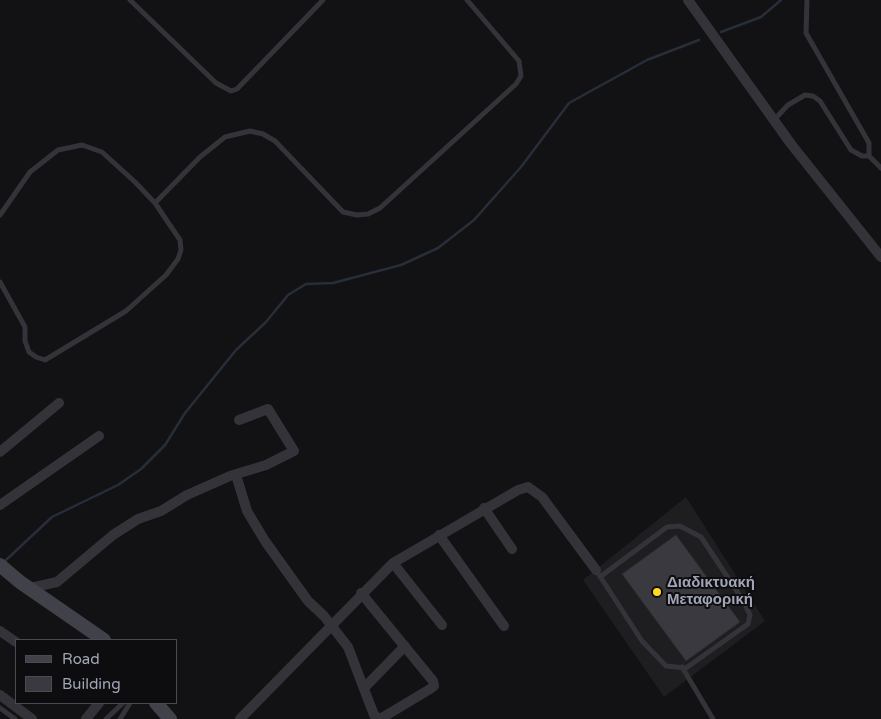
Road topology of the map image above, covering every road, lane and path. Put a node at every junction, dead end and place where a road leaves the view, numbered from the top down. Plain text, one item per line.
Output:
1 (130, 0) edge
2 (323, 0) edge
3 (467, 0) edge
4 (688, 0) edge
5 (807, 0) edge
6 (774, 120) junction
7 (869, 156) junction
8 (881, 168) edge
9 (155, 204) junction
10 (0, 215) edge
11 (881, 257) edge
12 (0, 282) edge
13 (59, 403) dead end
14 (238, 420) dead end
15 (100, 436) dead end
16 (0, 452) edge
17 (236, 474) junction
18 (0, 505) edge
19 (484, 508) junction
20 (439, 535) junction
21 (512, 549) dead end
22 (392, 563) junction
23 (0, 565) edge
24 (598, 573) junction
25 (30, 588) junction
26 (361, 593) junction
27 (331, 625) junction
28 (442, 625) dead end
29 (504, 626) dead end
30 (0, 631) edge
31 (322, 634) junction
32 (340, 636) junction
33 (103, 639) edge
34 (15, 641) edge
35 (406, 646) junction
36 (682, 667) junction
37 (365, 687) junction
38 (0, 695) edge
39 (98, 704) edge
40 (122, 704) edge
41 (129, 704) edge
42 (157, 704) edge
43 (0, 708) edge
44 (15, 719) edge
45 (32, 719) edge
46 (86, 719) edge
47 (106, 719) edge
48 (120, 719) edge
49 (170, 719) edge
50 (240, 719) edge
51 (380, 719) edge
52 (713, 719) edge

1 - 2 lane
3 - 9 lane
4 - 6 street
5 - 7 lane
6 - 7 lane
6 - 11 street
7 - 8 lane
9 - 10 lane
9 - 12 lane
13 - 16 street
14 - 17 street
15 - 18 street
17 - 25 street
17 - 27 street
19 - 20 street
19 - 21 street
19 - 24 street
20 - 22 street
20 - 29 street
22 - 26 street
22 - 28 street
23 - 25 street
24 - 36 lane
24 - 36 lane
25 - 33 street
26 - 27 street
26 - 35 street
27 - 31 street
27 - 32 street
30 - 34 street
31 - 32 street
31 - 50 street
32 - 37 street
35 - 37 street
35 - 51 street
36 - 52 lane
37 - 51 street
38 - 45 street
39 - 46 street
40 - 47 lane
41 - 48 lane
42 - 49 street
43 - 44 lane

